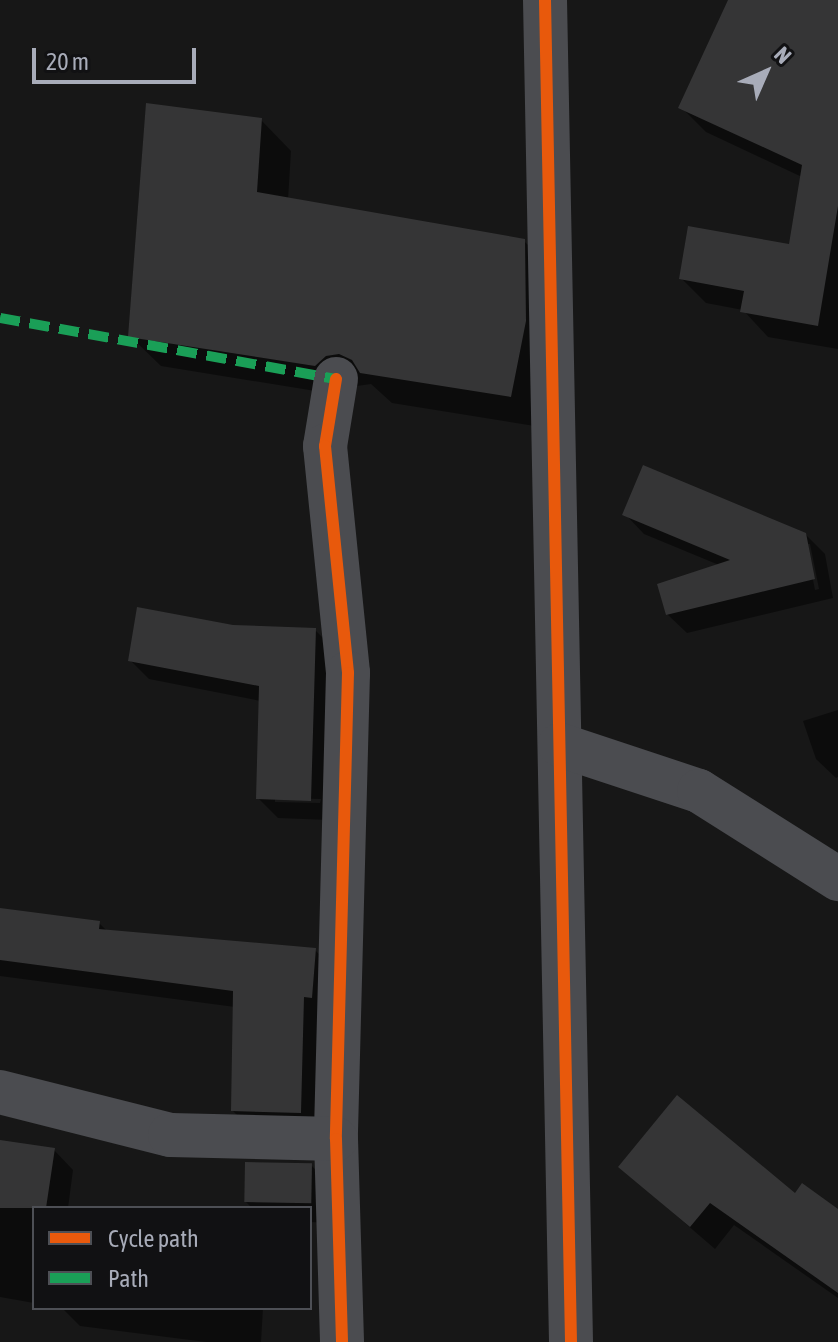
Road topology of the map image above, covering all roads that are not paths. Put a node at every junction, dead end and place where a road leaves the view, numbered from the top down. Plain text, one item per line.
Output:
1 (545, 0) edge
2 (336, 379) dead end
3 (560, 745) junction
4 (838, 879) edge
5 (0, 1092) edge
6 (336, 1139) junction
7 (342, 1342) edge
8 (571, 1342) edge

1 - 3 street
2 - 6 street
3 - 4 street
3 - 8 street
5 - 6 street
6 - 7 street

